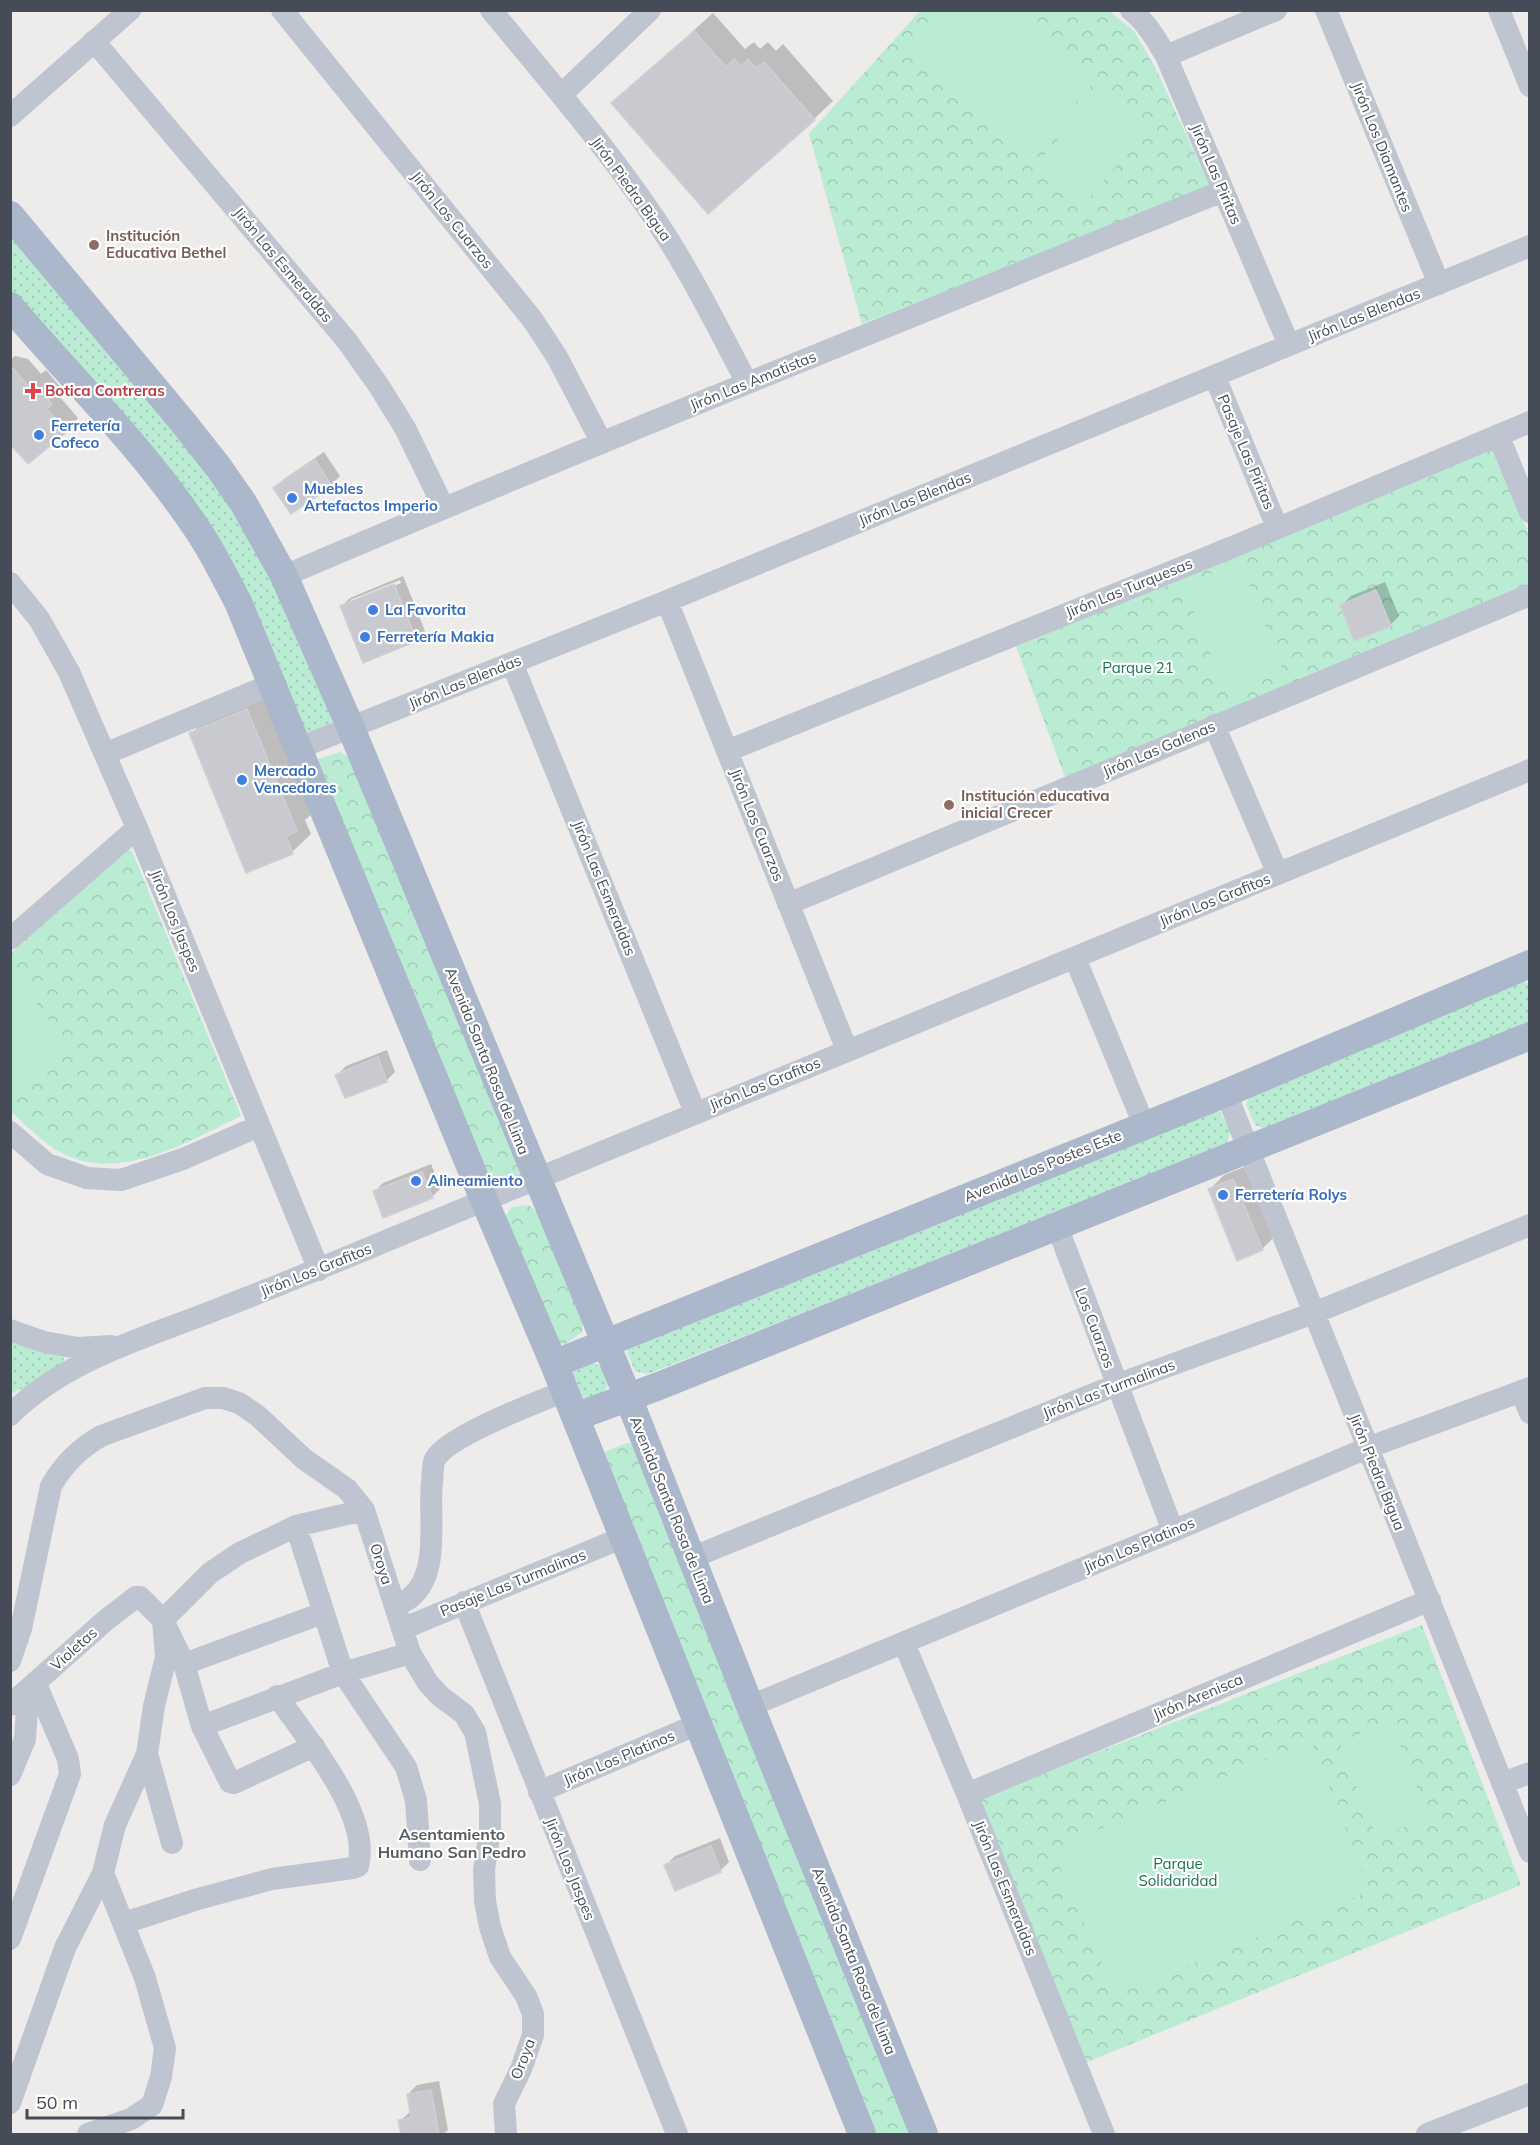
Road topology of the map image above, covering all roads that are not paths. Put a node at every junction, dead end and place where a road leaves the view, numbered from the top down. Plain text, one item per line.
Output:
1 (130, 10) edge
2 (282, 10) edge
3 (490, 10) edge
4 (650, 10) edge
5 (1131, 10) edge
6 (1276, 10) edge
7 (1326, 10) edge
8 (1499, 10) edge
9 (94, 41) junction
10 (1166, 56) junction
11 (1530, 86) edge
12 (561, 95) junction
13 (10, 116) edge
14 (1223, 191) junction
15 (10, 215) edge
16 (1530, 246) edge
17 (1439, 284) junction
18 (14, 318) edge
19 (1289, 345) junction
20 (1215, 377) junction
21 (747, 383) junction
22 (1530, 422) edge
23 (1498, 435) junction
24 (602, 443) junction
25 (444, 508) junction
26 (1530, 512) edge
27 (1277, 527) junction
28 (284, 576) junction
29 (10, 583) edge
30 (1530, 595) edge
31 (667, 601) junction
32 (512, 663) junction
33 (272, 684) junction
34 (1214, 725) junction
35 (351, 728) junction
36 (299, 748) junction
37 (727, 751) junction
38 (105, 754) junction
39 (1530, 770) edge
40 (136, 828) junction
41 (1278, 874) junction
42 (788, 904) junction
43 (10, 939) edge
44 (1075, 958) junction
45 (1530, 964) edge
46 (1530, 1036) edge
47 (847, 1050) junction
48 (1226, 1092) junction
49 (695, 1112) junction
50 (1144, 1125) junction
51 (260, 1126) junction
52 (10, 1132) edge
53 (1248, 1150) junction
54 (536, 1179) junction
55 (484, 1200) junction
56 (1530, 1225) edge
57 (1057, 1226) junction
58 (319, 1270) junction
59 (1314, 1313) junction
60 (10, 1330) edge
61 (606, 1344) junction
62 (119, 1346) junction
63 (554, 1364) junction
64 (1116, 1385) junction
65 (1525, 1389) edge
66 (565, 1391) junction
67 (628, 1397) junction
68 (14, 1407) edge
69 (1530, 1413) edge
70 (576, 1417) junction
71 (1367, 1448) junction
72 (364, 1510) junction
73 (296, 1526) junction
74 (1173, 1531) junction
75 (624, 1537) junction
76 (691, 1557) junction
77 (1430, 1600) junction
78 (464, 1602) junction
79 (395, 1606) junction
80 (323, 1613) junction
81 (163, 1620) junction
82 (402, 1629) junction
83 (904, 1643) junction
84 (410, 1653) junction
85 (10, 1661) edge
86 (184, 1664) junction
87 (343, 1673) junction
88 (32, 1687) junction
89 (277, 1696) junction
90 (10, 1705) edge
91 (750, 1706) junction
92 (698, 1724) junction
93 (202, 1726) junction
94 (314, 1746) junction
95 (147, 1754) junction
96 (1530, 1773) edge
97 (10, 1775) edge
98 (1502, 1783) junction
99 (539, 1792) junction
100 (967, 1794) junction
101 (172, 1843) dead end
102 (1530, 1852) edge
103 (420, 1860) dead end
104 (103, 1873) junction
105 (124, 1923) junction
106 (10, 1939) edge
107 (1530, 2094) edge
108 (10, 2103) edge
109 (1469, 2127) edge
110 (88, 2134) edge
111 (506, 2134) edge
112 (677, 2134) edge
113 (862, 2134) edge
114 (924, 2134) edge
115 (1104, 2134) edge
116 (1427, 2134) edge

1 - 9 street
2 - 24 street, Jirón Los Cuarzos
3 - 12 street, Jirón Piedra Bigua
4 - 12 street
5 - 10 street, Jirón Las Piritas
6 - 10 street
7 - 17 street, Jirón Los Diamantes
8 - 11 street
9 - 13 street
9 - 25 street, Jirón Las Esmeraldas
10 - 14 street, Jirón Las Piritas
12 - 21 street, Jirón Piedra Bigua
14 - 19 street, Jirón Las Piritas
14 - 21 street, Jirón Las Amatistas
15 - 28 main road, Avenida Santa Rosa de Lima
16 - 17 street, Jirón Las Blendas
17 - 19 street, Jirón Las Blendas
18 - 33 main road
19 - 20 street, Jirón Las Blendas
20 - 27 street, Pasaje Las Piritas
20 - 31 street, Jirón Las Blendas
21 - 24 street, Jirón Las Amatistas
22 - 23 street, Jirón Las Turquesas
23 - 26 street
23 - 27 street, Jirón Las Turquesas
24 - 25 street, Jirón Las Amatistas
25 - 28 street, Jirón Las Amatistas
27 - 37 street, Jirón Las Turquesas
28 - 35 main road, Avenida Santa Rosa de Lima
29 - 38 street, Jirón Los Jaspes
30 - 34 street, Jirón Las Galenas
31 - 32 street, Jirón Las Blendas
31 - 37 street, Jirón Los Cuarzos
32 - 35 street, Jirón Las Blendas
32 - 49 street, Jirón Las Esmeraldas
33 - 36 main road
33 - 38 street
34 - 41 street
34 - 42 street, Jirón Las Galenas
35 - 36 street, Jirón Las Blendas
35 - 54 main road, Avenida Santa Rosa de Lima
36 - 55 main road
37 - 42 street, Jirón Los Cuarzos
38 - 40 street, Jirón Los Jaspes
39 - 41 street, Jirón Los Grafitos
40 - 43 street
40 - 51 street, Jirón Los Jaspes
41 - 44 street, Jirón Los Grafitos
42 - 47 street, Jirón Los Cuarzos
44 - 47 street, Jirón Los Grafitos
44 - 50 street
45 - 48 main road, Avenida Los Postes Este
46 - 53 main road
47 - 49 street, Jirón Los Grafitos
48 - 50 main road, Avenida Los Postes Este
48 - 53 street, Jirón Piedra Bigua
49 - 54 street, Jirón Los Grafitos
50 - 61 main road, Avenida Los Postes Este
51 - 52 street
51 - 58 street, Jirón Los Jaspes
53 - 57 main road
53 - 59 street, Jirón Piedra Bigua
54 - 55 street, Jirón Los Grafitos
54 - 61 main road, Avenida Santa Rosa de Lima
55 - 58 street, Jirón Los Grafitos
55 - 63 main road
56 - 59 street, Jirón Las Turmalinas
57 - 64 street, Los Cuarzos
57 - 67 main road
58 - 62 street, Jirón Los Grafitos
59 - 64 street, Jirón Las Turmalinas
59 - 71 street, Jirón Piedra Bigua
60 - 62 street
61 - 63 main road, Avenida Los Postes Este
61 - 67 main road, Avenida Santa Rosa de Lima
62 - 68 street, Jirón Los Grafitos
63 - 66 main road
64 - 74 street, Los Cuarzos
64 - 76 street, Jirón Las Turmalinas
65 - 69 street
65 - 71 street, Jirón Los Platinos
66 - 70 main road
66 - 79 street
67 - 70 main road
67 - 76 main road, Avenida Santa Rosa de Lima
70 - 75 main road
71 - 74 street, Jirón Los Platinos
71 - 77 street, Jirón Piedra Bigua
72 - 73 street
72 - 79 street, Oroya
72 - 85 street, Oroya
73 - 80 street
73 - 81 street
74 - 83 street, Jirón Los Platinos
75 - 78 street, Pasaje Las Turmalinas
75 - 92 main road
76 - 91 main road, Avenida Santa Rosa de Lima
77 - 98 street, Jirón Piedra Bigua
77 - 100 street, Jirón Arenisca
78 - 82 street, Pasaje Las Turmalinas
78 - 99 street, Jirón Los Jaspes
79 - 82 street, Oroya
80 - 86 street
80 - 87 street
81 - 86 street
81 - 88 street, Violetas
81 - 95 street
82 - 84 street, Oroya
83 - 91 street, Jirón Los Platinos
83 - 100 street, Jirón Las Esmeraldas
84 - 87 street
84 - 111 street, Oroya
86 - 93 street
87 - 89 street
87 - 103 street
88 - 90 street, Violetas
88 - 97 street
88 - 106 street
89 - 93 street
89 - 94 street
91 - 114 main road, Avenida Santa Rosa de Lima
92 - 99 street, Jirón Los Platinos
92 - 113 main road
93 - 94 street
94 - 105 street
95 - 101 street
95 - 104 street
96 - 98 street
98 - 102 street, Jirón Piedra Bigua
99 - 112 street, Jirón Los Jaspes
100 - 115 street, Jirón Las Esmeraldas
104 - 105 street
104 - 108 street
105 - 110 street
107 - 109 street
109 - 116 street

